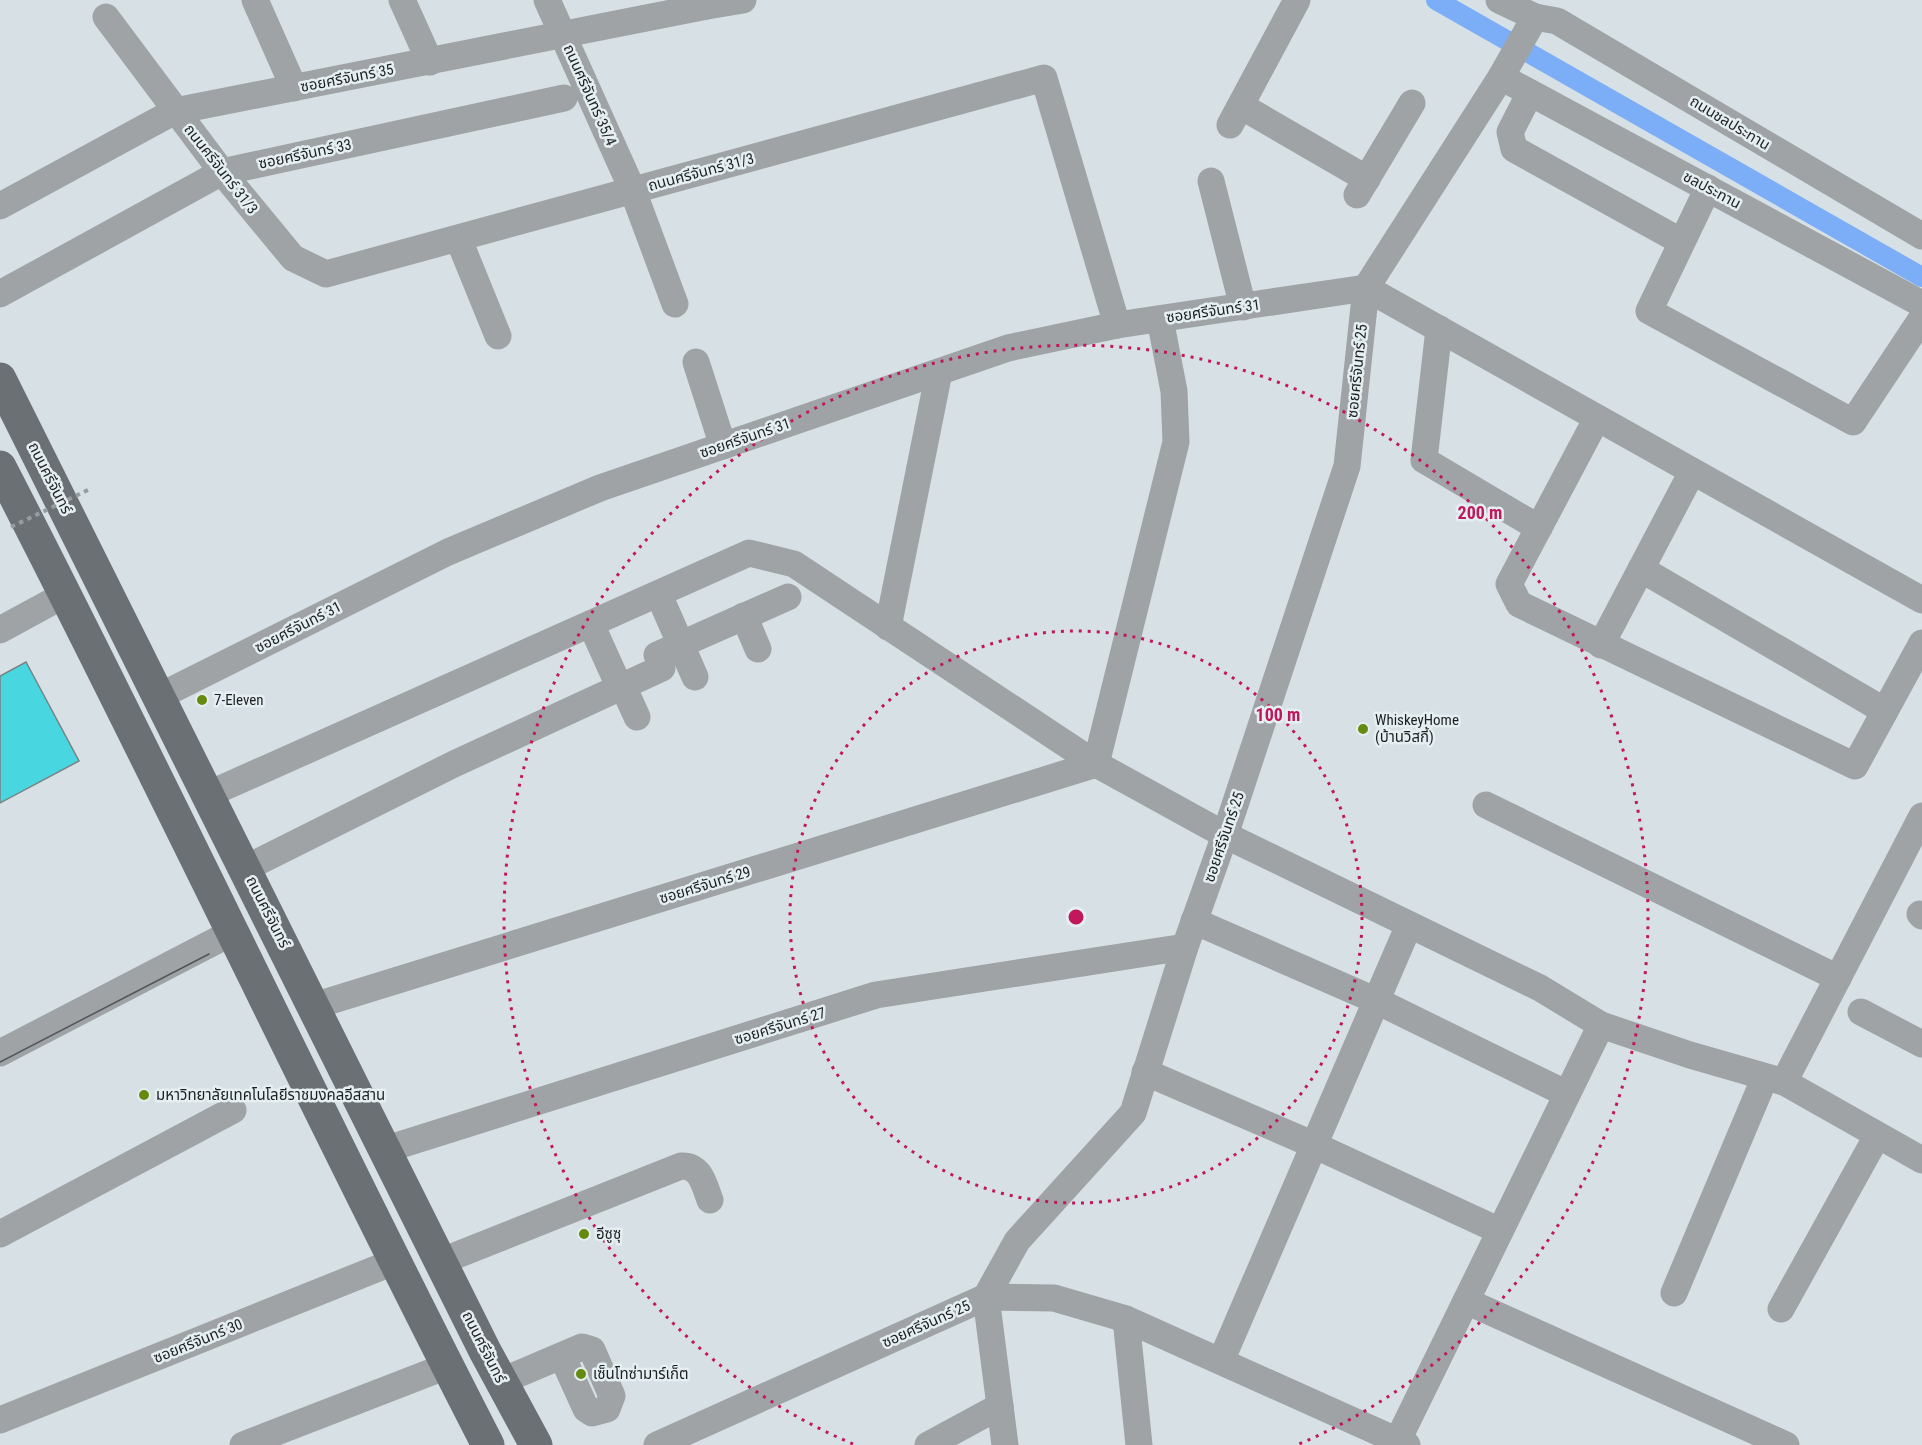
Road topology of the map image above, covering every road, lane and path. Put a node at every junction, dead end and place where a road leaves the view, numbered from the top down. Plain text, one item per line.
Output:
1 (255, 0) edge
2 (402, 0) edge
3 (547, 0) edge
4 (742, 0) edge
5 (1297, 0) edge
6 (1499, 0) edge
7 (705, 3) edge
8 (106, 17) dead end
9 (563, 36) junction
10 (1522, 36) edge
11 (430, 62) junction
12 (294, 88) junction
13 (1530, 93) junction
14 (564, 98) dead end
15 (1412, 103) dead end
16 (175, 111) junction
17 (222, 172) junction
18 (1211, 181) dead end
19 (1708, 188) junction
20 (633, 190) junction
21 (0, 206) edge
22 (1922, 237) edge
23 (459, 240) junction
24 (1682, 242) junction
25 (1366, 288) junction
26 (0, 294) edge
27 (675, 304) dead end
28 (1922, 304) edge
29 (1243, 307) junction
30 (1922, 318) edge
31 (1160, 319) junction
32 (1118, 326) junction
33 (1439, 329) junction
34 (498, 336) dead end
35 (696, 362) dead end
36 (939, 372) junction
37 (0, 379) edge
38 (1597, 418) junction
39 (723, 446) junction
40 (0, 467) edge
41 (1692, 472) junction
42 (88, 490) dead end
43 (11, 527) dead end
44 (1539, 528) junction
45 (1641, 569) junction
46 (66, 594) junction
47 (788, 597) dead end
48 (1922, 600) edge
49 (663, 604) dead end
50 (744, 616) junction
51 (888, 627) junction
52 (0, 630) edge
53 (595, 633) dead end
54 (1922, 643) edge
55 (681, 645) junction
56 (1601, 645) junction
57 (758, 649) dead end
58 (645, 662) dead end
59 (695, 677) dead end
60 (619, 681) junction
61 (160, 696) junction
62 (1885, 711) junction
63 (636, 717) dead end
64 (1096, 764) junction
65 (209, 794) junction
66 (1486, 805) dead end
67 (1922, 816) edge
68 (1225, 835) junction
69 (242, 861) junction
70 (1194, 921) junction
71 (1410, 925) junction
72 (231, 933) junction
73 (1185, 947) junction
74 (1838, 978) junction
75 (1377, 1001) junction
76 (314, 1006) junction
77 (1861, 1012) dead end
78 (1601, 1025) junction
79 (1922, 1044) edge
80 (1, 1051) edge
81 (1145, 1072) junction
82 (1774, 1079) junction
83 (1567, 1094) junction
84 (233, 1110) dead end
85 (1877, 1136) junction
86 (1314, 1145) junction
87 (387, 1149) junction
88 (1922, 1160) edge
89 (710, 1200) dead end
90 (1500, 1231) junction
91 (0, 1234) edge
92 (396, 1261) junction
93 (441, 1261) junction
94 (1674, 1293) dead end
95 (986, 1298) junction
96 (1466, 1301) junction
97 (1781, 1309) dead end
98 (1126, 1319) junction
99 (485, 1350) junction
100 (562, 1356) dead end
101 (1221, 1361) junction
102 (447, 1366) junction
103 (502, 1382) junction
104 (1000, 1406) junction
105 (0, 1420) edge
106 (1403, 1442) edge
107 (1786, 1444) edge
108 (243, 1445) edge
109 (488, 1445) edge
110 (536, 1445) edge
111 (657, 1445) edge
112 (928, 1445) edge
113 (1005, 1445) edge
114 (1139, 1445) edge

1 - 12 street
2 - 11 street
3 - 9 street, ถนนศรีจันทร์ 35/4
4 - 7 street, ซอยศรีจันทร์ 35
5 - 15 street
6 - 10 street
7 - 9 street, ซอยศรีจันทร์ 35
8 - 16 street, ถนนศรีจันทร์ 31/3
9 - 11 street, ซอยศรีจันทร์ 35
9 - 20 street, ถนนศรีจันทร์ 35/4
10 - 13 street, ชลประทาน
10 - 22 street, ถนนชลประทาน
10 - 25 street, ซอยศรีจันทร์ 25
11 - 12 street, ซอยศรีจันทร์ 35
12 - 16 street, ซอยศรีจันทร์ 35
13 - 19 street, ชลประทาน
13 - 24 street
14 - 17 street, ซอยศรีจันทร์ 33
16 - 17 street, ถนนศรีจันทร์ 31/3
16 - 21 street, ซอยศรีจันทร์ 35
17 - 23 street, ถนนศรีจันทร์ 31/3
17 - 26 street, ซอยศรีจันทร์ 33
18 - 29 street
19 - 24 street
19 - 28 street, ชลประทาน
20 - 23 street, ถนนศรีจันทร์ 31/3
20 - 27 street, ถนนศรีจันทร์ 35/4
20 - 32 street, ถนนศรีจันทร์ 31/3
23 - 34 street
24 - 30 street
25 - 29 street, ซอยศรีจันทร์ 31
25 - 33 street
25 - 68 street, ซอยศรีจันทร์ 25
29 - 31 street, ซอยศรีจันทร์ 31
31 - 32 street, ซอยศรีจันทร์ 31
31 - 64 street
32 - 36 street, ซอยศรีจันทร์ 31
33 - 38 street
33 - 44 street
35 - 39 street
36 - 39 street, ซอยศรีจันทร์ 31
36 - 51 street
37 - 61 main road, ถนนศรีจันทร์
38 - 41 street
38 - 44 street
39 - 61 street, ซอยศรีจันทร์ 31
40 - 46 main road
41 - 45 street
41 - 48 street
42 - 43 path, bridge
44 - 56 street
45 - 56 street
45 - 62 street
46 - 52 street
46 - 72 main road
47 - 50 street
49 - 55 street
50 - 55 street
50 - 57 street
51 - 64 street
51 - 65 street
53 - 60 street
54 - 62 street
55 - 59 street
55 - 60 street
56 - 62 street
58 - 60 street
60 - 63 street
60 - 69 street
61 - 65 main road, ถนนศรีจันทร์
64 - 68 street
64 - 76 street, ซอยศรีจันทร์ 29
65 - 69 main road, ถนนศรีจันทร์
66 - 74 street
67 - 74 street
68 - 70 street, ซอยศรีจันทร์ 25
68 - 71 street
69 - 76 main road, ถนนศรีจันทร์
70 - 73 street, ซอยศรีจันทร์ 25
70 - 75 street
71 - 75 street
71 - 78 street
72 - 80 street
72 - 92 main road
73 - 81 street, ซอยศรีจันทร์ 25
73 - 87 street, ซอยศรีจันทร์ 27
74 - 82 street
75 - 83 street
75 - 86 street
76 - 87 main road, ถนนศรีจันทร์
77 - 79 street
78 - 82 street
78 - 83 street
81 - 86 street
81 - 95 street, ซอยศรีจันทร์ 25
82 - 85 street
82 - 94 street
83 - 90 street
84 - 91 street
85 - 88 street
85 - 97 street
86 - 90 street
86 - 101 street
87 - 93 main road, ถนนศรีจันทร์
89 - 93 street
90 - 96 street
92 - 102 main road
92 - 105 street, ซอยศรีจันทร์ 30
93 - 99 main road, ถนนศรีจันทร์
95 - 98 street
95 - 104 street
95 - 111 street, ซอยศรีจันทร์ 25
96 - 106 street
96 - 107 street
98 - 101 street
98 - 114 street
99 - 102 main road
99 - 103 main road, ถนนศรีจันทร์
100 - 103 street
101 - 106 street
102 - 108 street
102 - 109 main road
103 - 110 main road, ถนนศรีจันทร์
104 - 112 street
104 - 113 street

